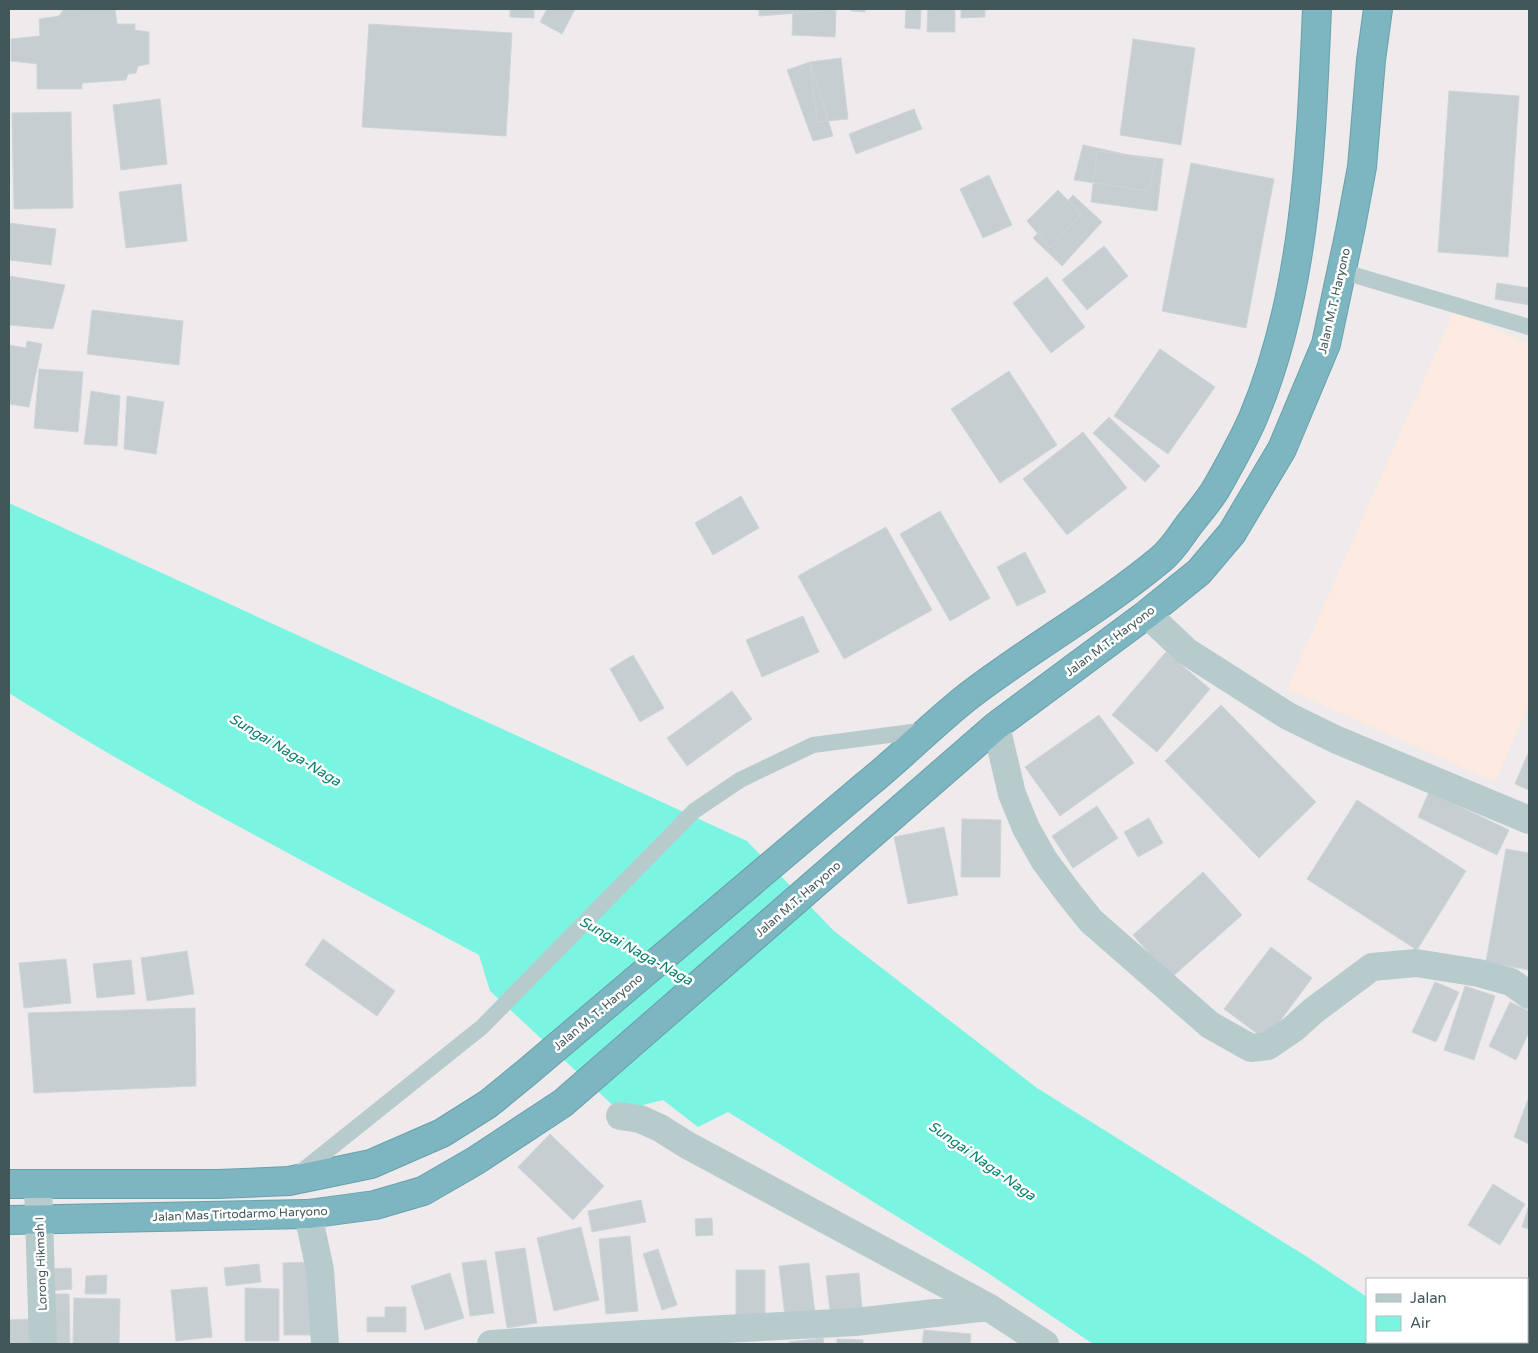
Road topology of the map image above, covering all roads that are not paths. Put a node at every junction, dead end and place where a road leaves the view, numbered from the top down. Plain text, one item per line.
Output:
1 (1317, 9) edge
2 (1378, 9) edge
3 (1341, 271) junction
4 (1529, 327) edge
5 (1147, 614) junction
6 (996, 726) junction
7 (927, 730) junction
8 (1529, 820) edge
9 (1529, 995) edge
10 (564, 1103) joint
11 (620, 1116) dead end
12 (289, 1181) junction
13 (9, 1184) edge
14 (38, 1184) junction
15 (308, 1214) junction
16 (40, 1219) junction
17 (9, 1220) edge
18 (988, 1307) junction
19 (43, 1344) edge
20 (325, 1344) edge
21 (491, 1344) edge
22 (1045, 1344) edge

1 - 7 highway
2 - 3 highway, Jalan M.T. Haryono
3 - 4 lane
3 - 5 highway, Jalan M.T. Haryono
5 - 6 highway, Jalan M.T. Haryono
5 - 8 street
6 - 9 street
6 - 10 highway, Jalan M.T. Haryono
7 - 12 highway, Jalan M. T. Haryono
7 - 12 lane
10 - 15 highway, Jalan Mas Tirtodarmo Haryono
11 - 18 street
12 - 14 highway
13 - 14 highway
14 - 16 street, Lorong Hikmah I
15 - 16 highway, Jalan Mas Tirtodarmo Haryono
15 - 20 street
16 - 17 highway, Jalan Mas Tirtodarmo Haryono
16 - 19 street, Lorong Hikmah I
18 - 21 street
18 - 22 street

